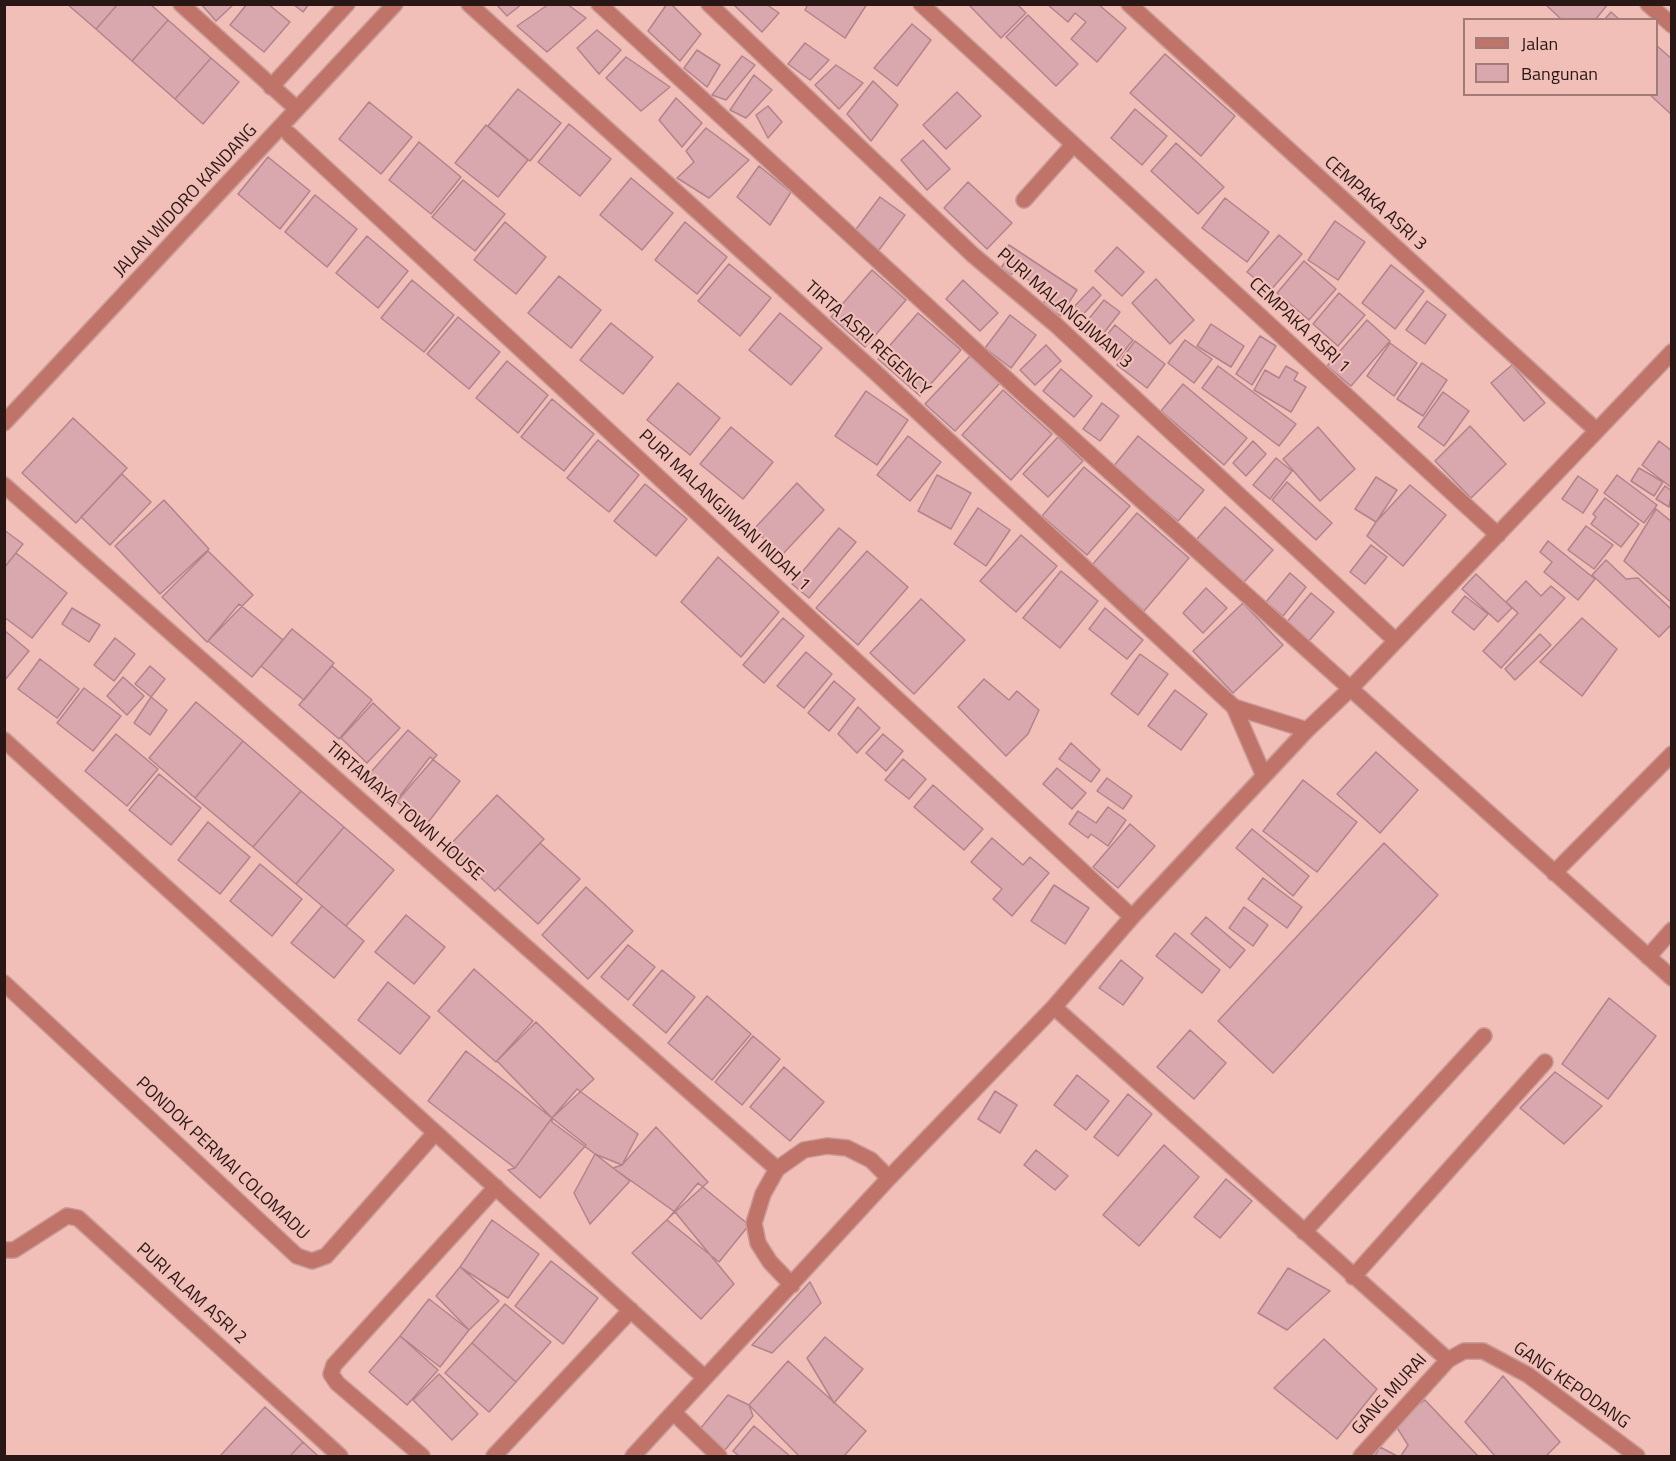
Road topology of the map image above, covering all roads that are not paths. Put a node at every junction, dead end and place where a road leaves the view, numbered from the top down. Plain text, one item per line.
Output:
1 (181, 4) edge
2 (347, 4) edge
3 (470, 4) edge
4 (599, 4) edge
5 (709, 4) edge
6 (921, 4) edge
7 (1129, 4) edge
8 (1648, 4) edge
9 (392, 5) edge
10 (1671, 25) edge
11 (271, 87) junction
12 (297, 109) junction
13 (289, 134) dead end
14 (1073, 145) junction
15 (1024, 200) dead end
16 (1671, 352) edge
17 (4, 423) edge
18 (1596, 430) junction
19 (4, 485) edge
20 (1498, 535) junction
21 (1396, 641) junction
22 (1349, 690) junction
23 (1234, 707) junction
24 (1306, 730) junction
25 (4, 740) edge
26 (1671, 754) edge
27 (1264, 776) junction
28 (1554, 873) junction
29 (1132, 917) junction
30 (1671, 930) edge
31 (1648, 957) junction
32 (1671, 978) edge
33 (4, 983) edge
34 (1054, 1007) junction
35 (1484, 1036) dead end
36 (1545, 1062) dead end
37 (435, 1133) junction
38 (777, 1169) junction
39 (889, 1178) junction
40 (496, 1187) junction
41 (1304, 1232) junction
42 (4, 1250) edge
43 (1353, 1276) junction
44 (792, 1285) junction
45 (631, 1310) junction
46 (1448, 1359) junction
47 (705, 1378) junction
48 (674, 1413) junction
49 (340, 1456) edge
50 (422, 1456) edge
51 (494, 1456) edge
52 (633, 1456) edge
53 (719, 1456) edge
54 (1361, 1456) edge
55 (1637, 1456) edge

1 - 11 street
2 - 11 street
3 - 23 street, TIRTA ASRI REGENCY
4 - 22 street
5 - 21 street, PURI MALANGJIWAN 3
6 - 14 street, CEMPAKA ASRI 1
7 - 18 street, CEMPAKA ASRI 3
8 - 10 street
9 - 12 street, JALAN WIDORO KANDANG
11 - 12 street
12 - 17 street, JALAN WIDORO KANDANG
13 - 29 street, PURI MALANGJIWAN INDAH 1
14 - 15 street
14 - 20 street, CEMPAKA ASRI 1
16 - 18 street
18 - 20 street
19 - 38 street, TIRTAMAYA TOWN HOUSE
20 - 21 street
21 - 22 street
22 - 24 street
22 - 28 street
23 - 24 street, TIRTA ASRI REGENCY
23 - 27 street, TIRTA ASRI REGENCY
24 - 27 street
25 - 37 street
26 - 28 street
27 - 29 street
28 - 31 street
29 - 34 street
30 - 31 street
31 - 32 street
33 - 37 street, PONDOK PERMAI COLOMADU
34 - 39 street
34 - 41 street
35 - 41 street
36 - 43 street
37 - 40 street
38 - 39 street
38 - 44 street
39 - 44 street
40 - 45 street
40 - 50 street
41 - 43 street
42 - 49 street, PURI ALAM ASRI 2
43 - 46 street
44 - 47 street
45 - 47 street
45 - 51 street
46 - 54 street, GANG MURAI
46 - 55 street, GANG KEPODANG
47 - 48 street
48 - 52 street
48 - 53 street

